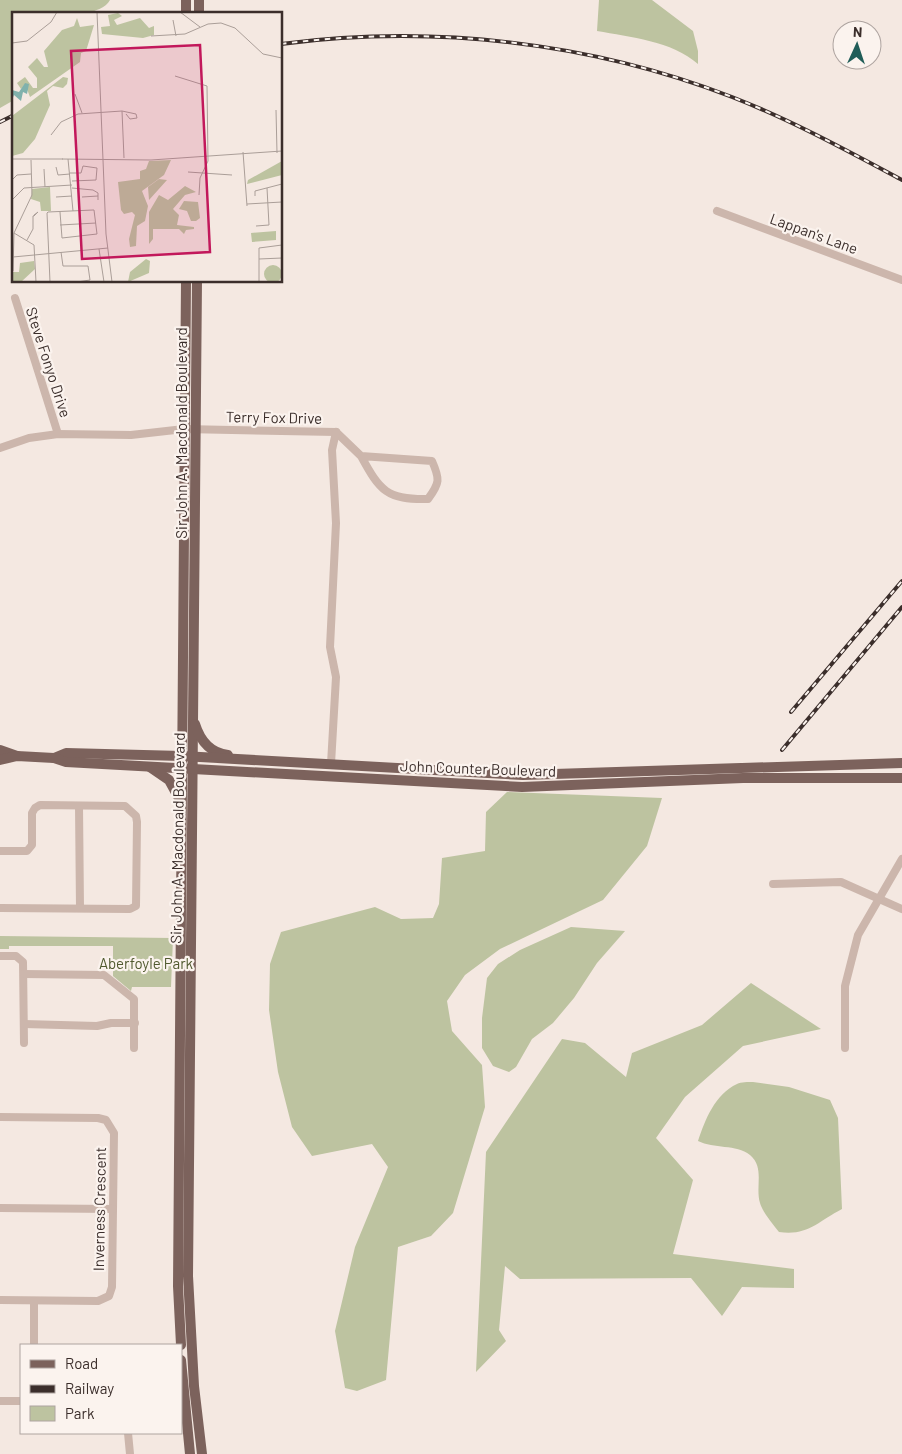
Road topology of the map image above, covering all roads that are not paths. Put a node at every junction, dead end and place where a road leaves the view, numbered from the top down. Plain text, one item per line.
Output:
1 (717, 211) dead end
2 (902, 280) edge
3 (186, 282) edge
4 (197, 282) edge
5 (14, 298) dead end
6 (184, 429) junction
7 (196, 429) junction
8 (336, 432) junction
9 (58, 434) junction
10 (0, 448) edge
11 (361, 456) junction
12 (193, 718) junction
13 (0, 750) edge
14 (17, 756) junction
15 (187, 756) junction
16 (54, 758) junction
17 (0, 760) edge
18 (255, 761) junction
19 (902, 763) edge
20 (331, 764) junction
21 (149, 767) junction
22 (186, 770) junction
23 (902, 778) edge
24 (181, 803) junction
25 (79, 806) junction
26 (0, 851) edge
27 (902, 859) edge
28 (773, 884) dead end
29 (879, 899) junction
30 (0, 908) edge
31 (80, 908) junction
32 (902, 909) edge
33 (0, 956) edge
34 (24, 974) junction
35 (135, 1023) junction
36 (24, 1024) junction
37 (24, 1044) dead end
38 (134, 1048) dead end
39 (845, 1048) dead end
40 (0, 1117) edge
41 (0, 1208) edge
42 (113, 1209) junction
43 (0, 1300) edge
44 (34, 1301) junction
45 (34, 1344) edge
46 (181, 1344) edge
47 (194, 1386) junction
48 (182, 1388) edge
49 (0, 1401) edge
50 (20, 1401) edge
51 (128, 1434) edge
52 (130, 1454) edge
53 (190, 1454) edge
54 (202, 1454) edge

1 - 2 street, Lappan's Lane
3 - 6 main road, Sir John A. Macdonald Boulevard
4 - 7 main road, Sir John A. Macdonald Boulevard
5 - 9 street, Steve Fonyo Drive
6 - 7 street, Terry Fox Drive
6 - 9 street, Terry Fox Drive
6 - 15 main road, Sir John A. Macdonald Boulevard
7 - 8 street, Terry Fox Drive
7 - 12 main road, Sir John A. Macdonald Boulevard
8 - 11 street
8 - 20 street, Terry Fox Drive
9 - 10 street, Terry Fox Drive
11 - 11 street
12 - 15 main road, Sir John A. Macdonald Boulevard
12 - 18 main road
13 - 14 main road, John Counter Boulevard
14 - 16 main road, John Counter Boulevard
14 - 17 main road, John Counter Boulevard
15 - 16 main road, John Counter Boulevard
15 - 18 main road, John Counter Boulevard
15 - 22 main road, Sir John A. Macdonald Boulevard
16 - 21 main road, John Counter Boulevard
18 - 20 main road, John Counter Boulevard
19 - 20 main road, John Counter Boulevard
21 - 22 main road, John Counter Boulevard
21 - 24 main road
22 - 23 main road, John Counter Boulevard
22 - 24 main road, Sir John A. Macdonald Boulevard
22 - 47 main road, Sir John A. Macdonald Boulevard
24 - 46 main road, Sir John A. Macdonald Boulevard
25 - 26 street
25 - 31 street
25 - 31 street
27 - 29 street
28 - 29 street
29 - 32 street
29 - 39 street
30 - 31 street
33 - 34 street
34 - 35 street
34 - 36 street
35 - 36 street
35 - 38 street
36 - 37 street
40 - 42 street, Inverness Crescent
41 - 42 street
42 - 44 street, Inverness Crescent
43 - 44 street, Inverness Crescent
44 - 45 street
47 - 48 street
47 - 54 main road, Sir John A. Macdonald Boulevard
48 - 53 main road
49 - 50 street
51 - 52 street

